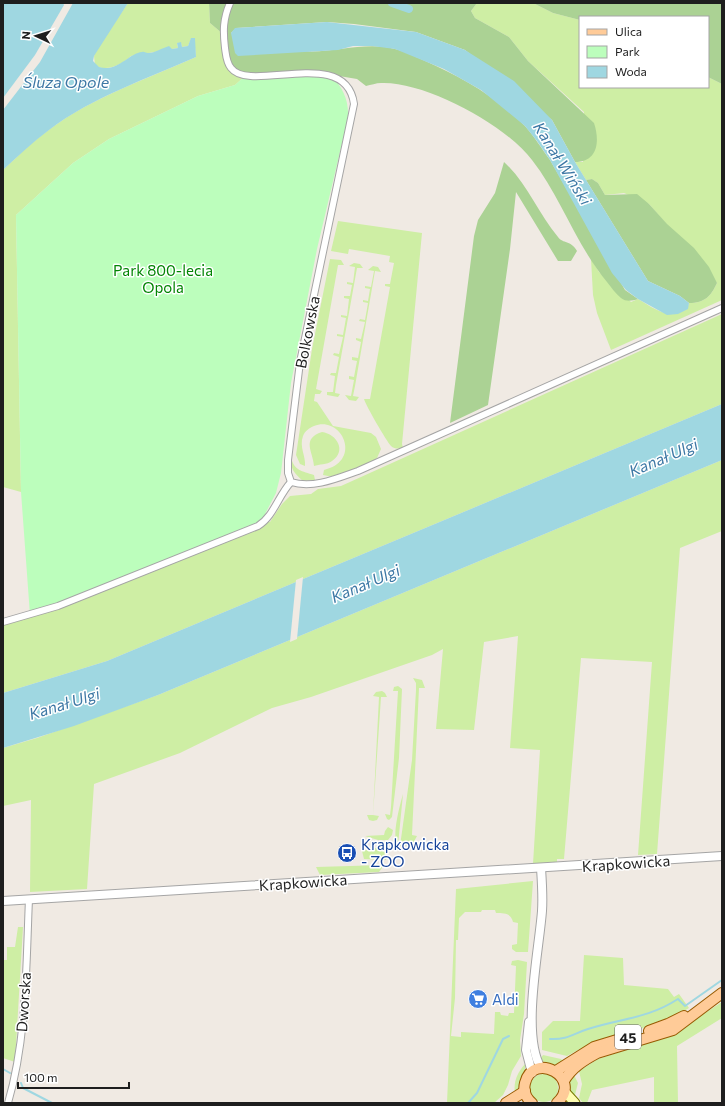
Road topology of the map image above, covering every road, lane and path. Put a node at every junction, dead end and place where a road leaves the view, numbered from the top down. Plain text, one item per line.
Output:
1 (230, 3) edge
2 (722, 308) edge
3 (291, 482) junction
4 (3, 622) edge
5 (722, 856) edge
6 (541, 868) junction
7 (29, 899) junction
8 (3, 901) edge
9 (722, 993) edge
10 (704, 1006) junction
11 (536, 1070) junction
12 (556, 1071) junction
13 (564, 1086) junction
14 (525, 1091) junction
15 (8, 1103) edge
16 (506, 1103) edge
17 (528, 1103) edge
18 (557, 1103) edge
19 (575, 1103) edge

1 - 3 street, Bolkowska
2 - 3 street
3 - 4 street
5 - 6 street, Krapkowicka
6 - 7 street, Krapkowicka
6 - 11 street
7 - 8 street, Krapkowicka
7 - 15 street, Dworska
9 - 10 main road, 45
10 - 12 main road, 45
10 - 13 main road, 45
11 - 12 main road
11 - 14 main road
12 - 13 main road
13 - 18 main road, 45
13 - 19 main road
14 - 16 main road
14 - 17 main road

